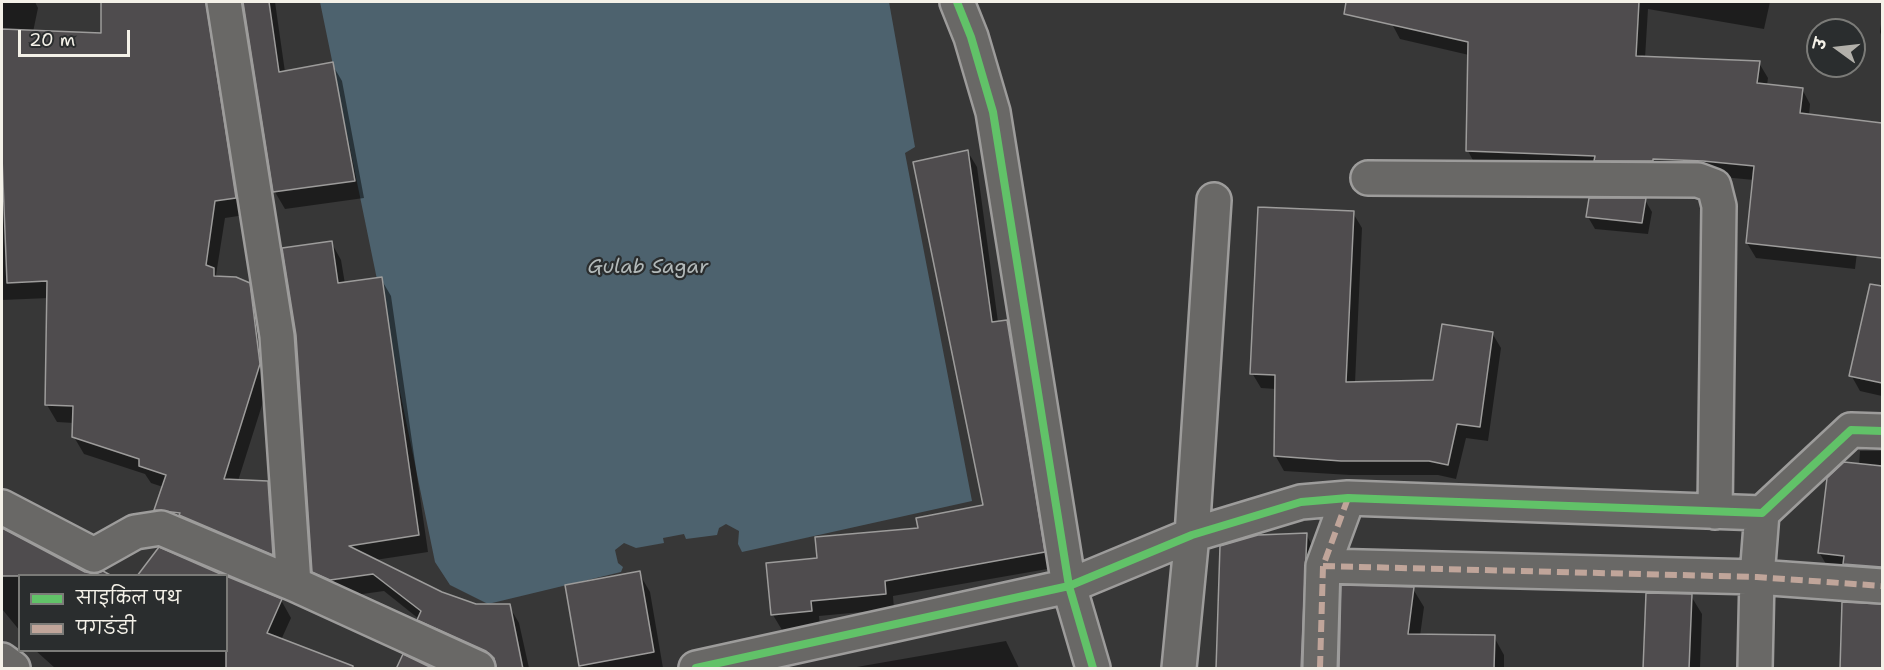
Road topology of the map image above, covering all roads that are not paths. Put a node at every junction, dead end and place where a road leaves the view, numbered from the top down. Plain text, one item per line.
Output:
1 (224, 2) edge
2 (957, 2) edge
3 (1368, 178) dead end
4 (1214, 200) dead end
5 (1882, 431) edge
6 (1348, 498) junction
7 (2, 507) edge
8 (1715, 512) junction
9 (1762, 513) junction
10 (1192, 535) junction
11 (1323, 566) junction
12 (1757, 577) junction
13 (294, 584) junction
14 (1070, 586) junction
15 (1882, 586) edge
16 (2, 660) edge
17 (13, 669) edge
18 (478, 669) edge
19 (696, 669) edge
20 (1093, 669) edge
21 (1179, 669) edge
22 (1320, 669) edge
23 (1755, 669) edge

1 - 13 street
2 - 14 street
3 - 8 street
4 - 10 street
5 - 9 street
6 - 8 street
6 - 10 street
6 - 11 street
7 - 13 street
8 - 9 street
9 - 12 street
10 - 14 street
10 - 21 street
11 - 12 street
11 - 22 street
12 - 15 street
12 - 23 street
13 - 18 street
14 - 19 street
14 - 20 street
16 - 17 street

